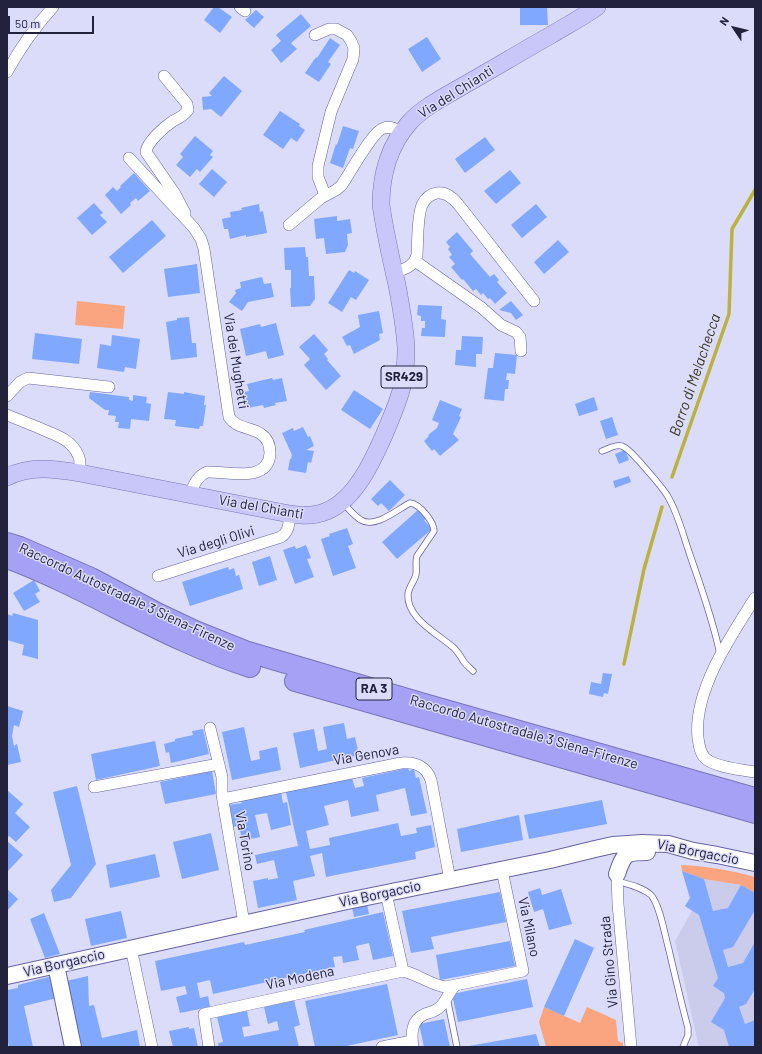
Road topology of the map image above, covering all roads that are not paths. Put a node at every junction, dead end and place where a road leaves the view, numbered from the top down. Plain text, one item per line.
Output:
1 (53, 7) edge
2 (598, 7) edge
3 (315, 35) dead end
4 (7, 72) edge
5 (164, 76) dead end
6 (402, 132) junction
7 (129, 158) dead end
8 (325, 195) junction
9 (191, 224) junction
10 (289, 225) dead end
11 (415, 261) junction
12 (394, 272) junction
13 (534, 301) dead end
14 (521, 351) dead end
15 (109, 387) dead end
16 (7, 396) edge
17 (7, 415) edge
18 (602, 451) dead end
19 (80, 473) junction
20 (7, 477) edge
21 (190, 494) junction
22 (342, 502) junction
23 (290, 514) junction
24 (7, 543) edge
25 (7, 558) edge
26 (158, 576) dead end
27 (755, 598) edge
28 (720, 656) junction
29 (473, 671) dead end
30 (210, 728) dead end
31 (219, 764) junction
32 (755, 772) edge
33 (94, 787) dead end
34 (223, 798) junction
35 (755, 798) edge
36 (755, 813) edge
37 (693, 851) junction
38 (550, 860) junction
39 (755, 863) edge
40 (502, 870) junction
41 (617, 877) junction
42 (450, 880) junction
43 (386, 893) junction
44 (244, 923) junction
45 (132, 948) junction
46 (56, 965) junction
47 (403, 971) junction
48 (7, 976) edge
49 (456, 986) junction
50 (447, 998) junction
51 (413, 1044) edge
52 (73, 1047) edge
53 (152, 1047) edge
54 (209, 1047) edge
55 (382, 1047) edge
56 (457, 1047) edge
57 (631, 1047) edge
58 (683, 1047) edge

1 - 4 street
2 - 6 main road, Via del Chianti / SR429
3 - 8 street
5 - 9 street, Via dei Mughetti
6 - 8 street
6 - 12 main road, Via del Chianti / SR429
7 - 9 street, Via dei Mughetti
8 - 10 street
9 - 21 street, Via dei Mughetti
11 - 12 street
11 - 13 street
11 - 14 street
12 - 22 main road, Via del Chianti / SR429
15 - 16 street
17 - 19 street
18 - 28 lane
19 - 20 main road, Via del Chianti / SR429
19 - 21 main road, Via del Chianti / SR429
21 - 23 main road, Via del Chianti / SR429
22 - 23 main road, Via del Chianti / SR429
22 - 29 lane
23 - 26 street, Via degli Olivi
24 - 35 highway, Raccordo Autostradale 3 Siena-Firenze / RA 3
25 - 36 highway, Raccordo Autostradale 3 Siena-Firenze / RA 3
27 - 28 street
28 - 32 street
30 - 31 street, Via Torino
31 - 33 street
31 - 34 street, Via Torino
34 - 42 street, Via Genova
34 - 44 street, Via Torino
37 - 38 main road, Via Borgaccio
37 - 39 main road, Via Borgaccio
37 - 41 main road
38 - 40 main road, Via Borgaccio
38 - 41 main road
40 - 42 main road, Via Borgaccio
40 - 49 street, Via Milano
41 - 57 street, Via Gino Strada
41 - 58 lane
42 - 43 main road, Via Borgaccio
43 - 44 main road, Via Borgaccio
43 - 47 street
44 - 45 main road, Via Borgaccio
45 - 46 main road, Via Borgaccio
45 - 53 street
46 - 48 main road, Via Borgaccio
46 - 52 main road
47 - 49 street
47 - 54 street, Via Modena
49 - 50 street
50 - 51 street
50 - 56 lane
51 - 55 street

